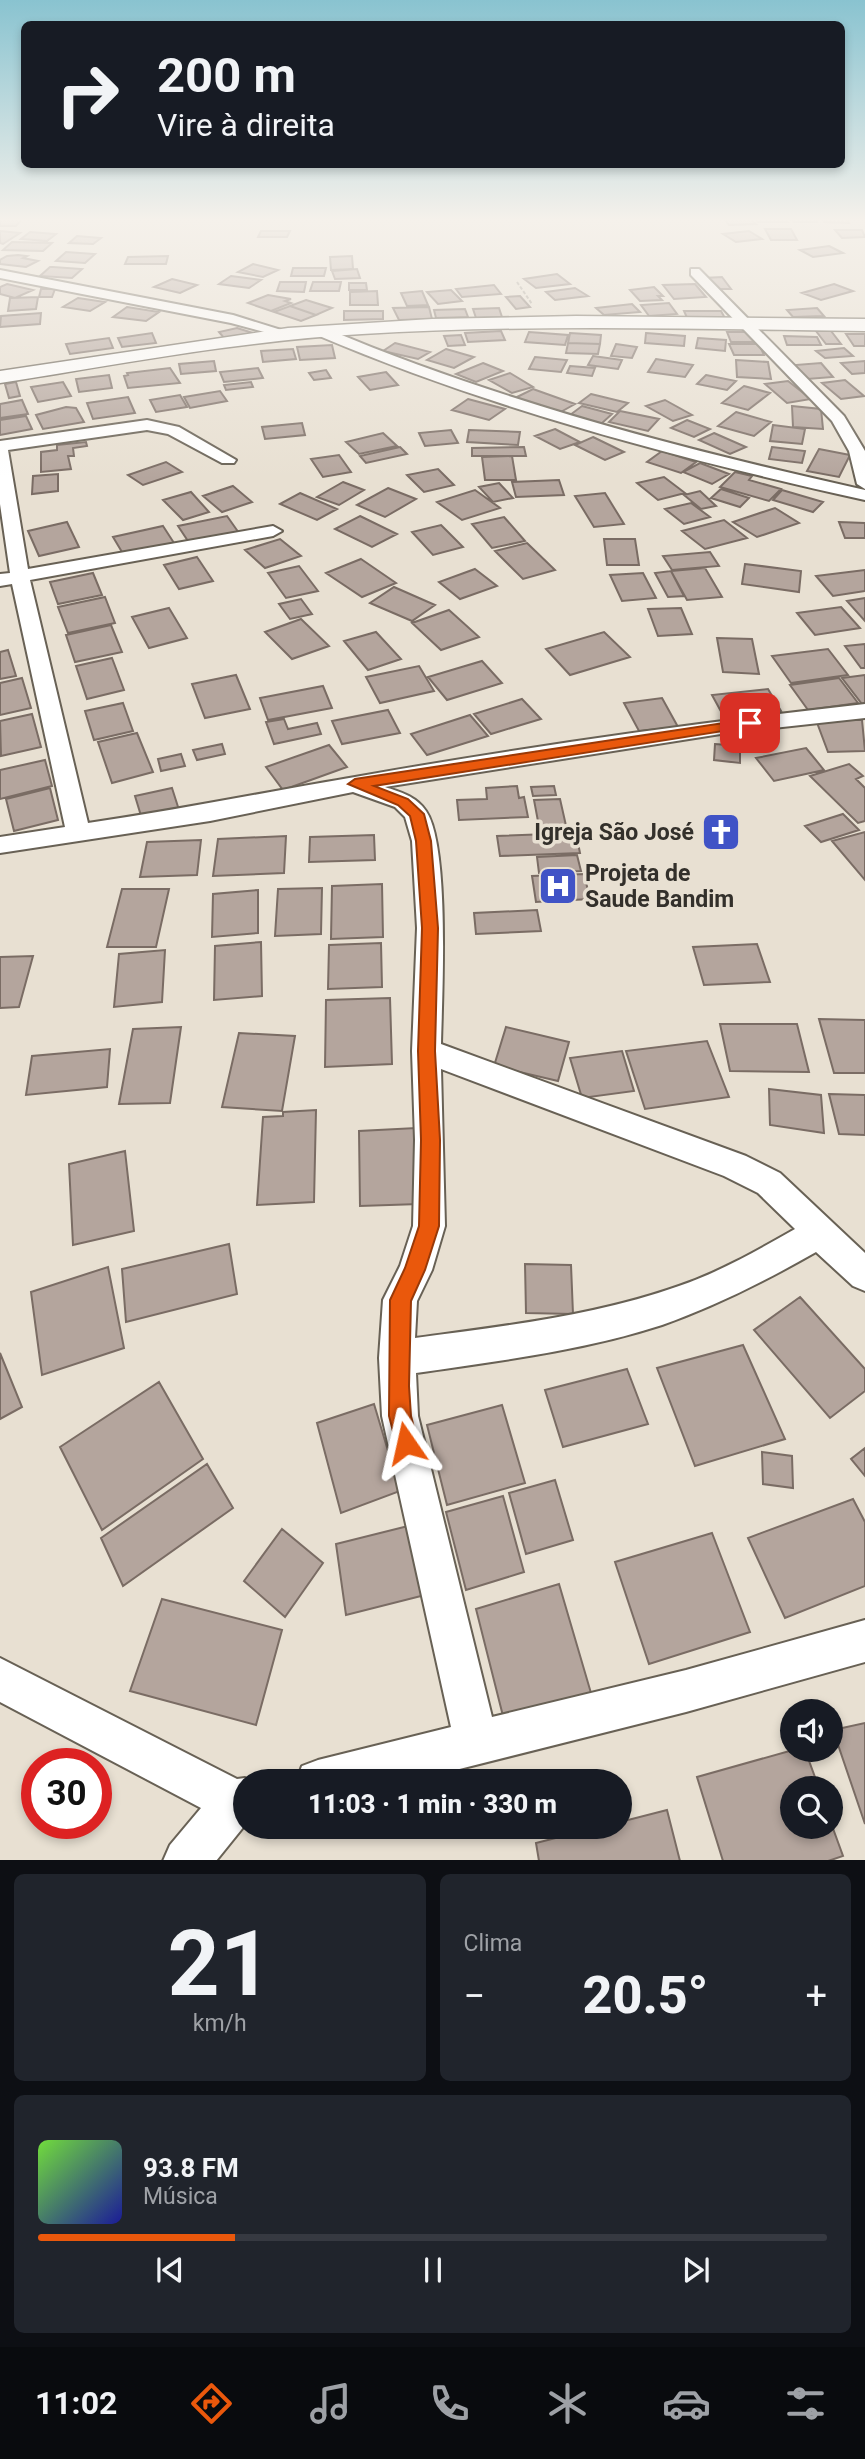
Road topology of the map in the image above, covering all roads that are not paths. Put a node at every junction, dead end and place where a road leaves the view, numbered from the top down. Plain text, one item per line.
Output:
1 (159, 305) edge
2 (726, 305) edge
3 (744, 324) junction
4 (865, 325) edge
5 (322, 332) junction
6 (288, 334) junction
7 (0, 377) edge
8 (0, 447) edge
9 (228, 460) dead end
10 (865, 484) edge
11 (865, 495) edge
12 (273, 531) dead end
13 (10, 579) edge
14 (865, 711) edge
15 (355, 784) junction
16 (78, 832) junction
17 (0, 845) edge
18 (426, 1051) junction
19 (819, 1233) junction
20 (865, 1275) edge
21 (397, 1358) junction
22 (865, 1641) edge
23 (0, 1679) edge
24 (477, 1742) junction
25 (370, 1769) edge
26 (233, 1797) edge
27 (233, 1809) edge
28 (186, 1860) edge

1 - 6 street
2 - 3 street
3 - 4 street
3 - 5 street
3 - 10 street
5 - 6 street
5 - 11 street
6 - 7 street
8 - 9 street
8 - 13 street
12 - 13 street
13 - 16 street
14 - 15 street
15 - 16 street
15 - 18 street
16 - 17 street
18 - 19 street
18 - 21 street
19 - 20 street
19 - 21 street
21 - 24 street
22 - 24 street
23 - 26 street
24 - 25 street
27 - 28 street

